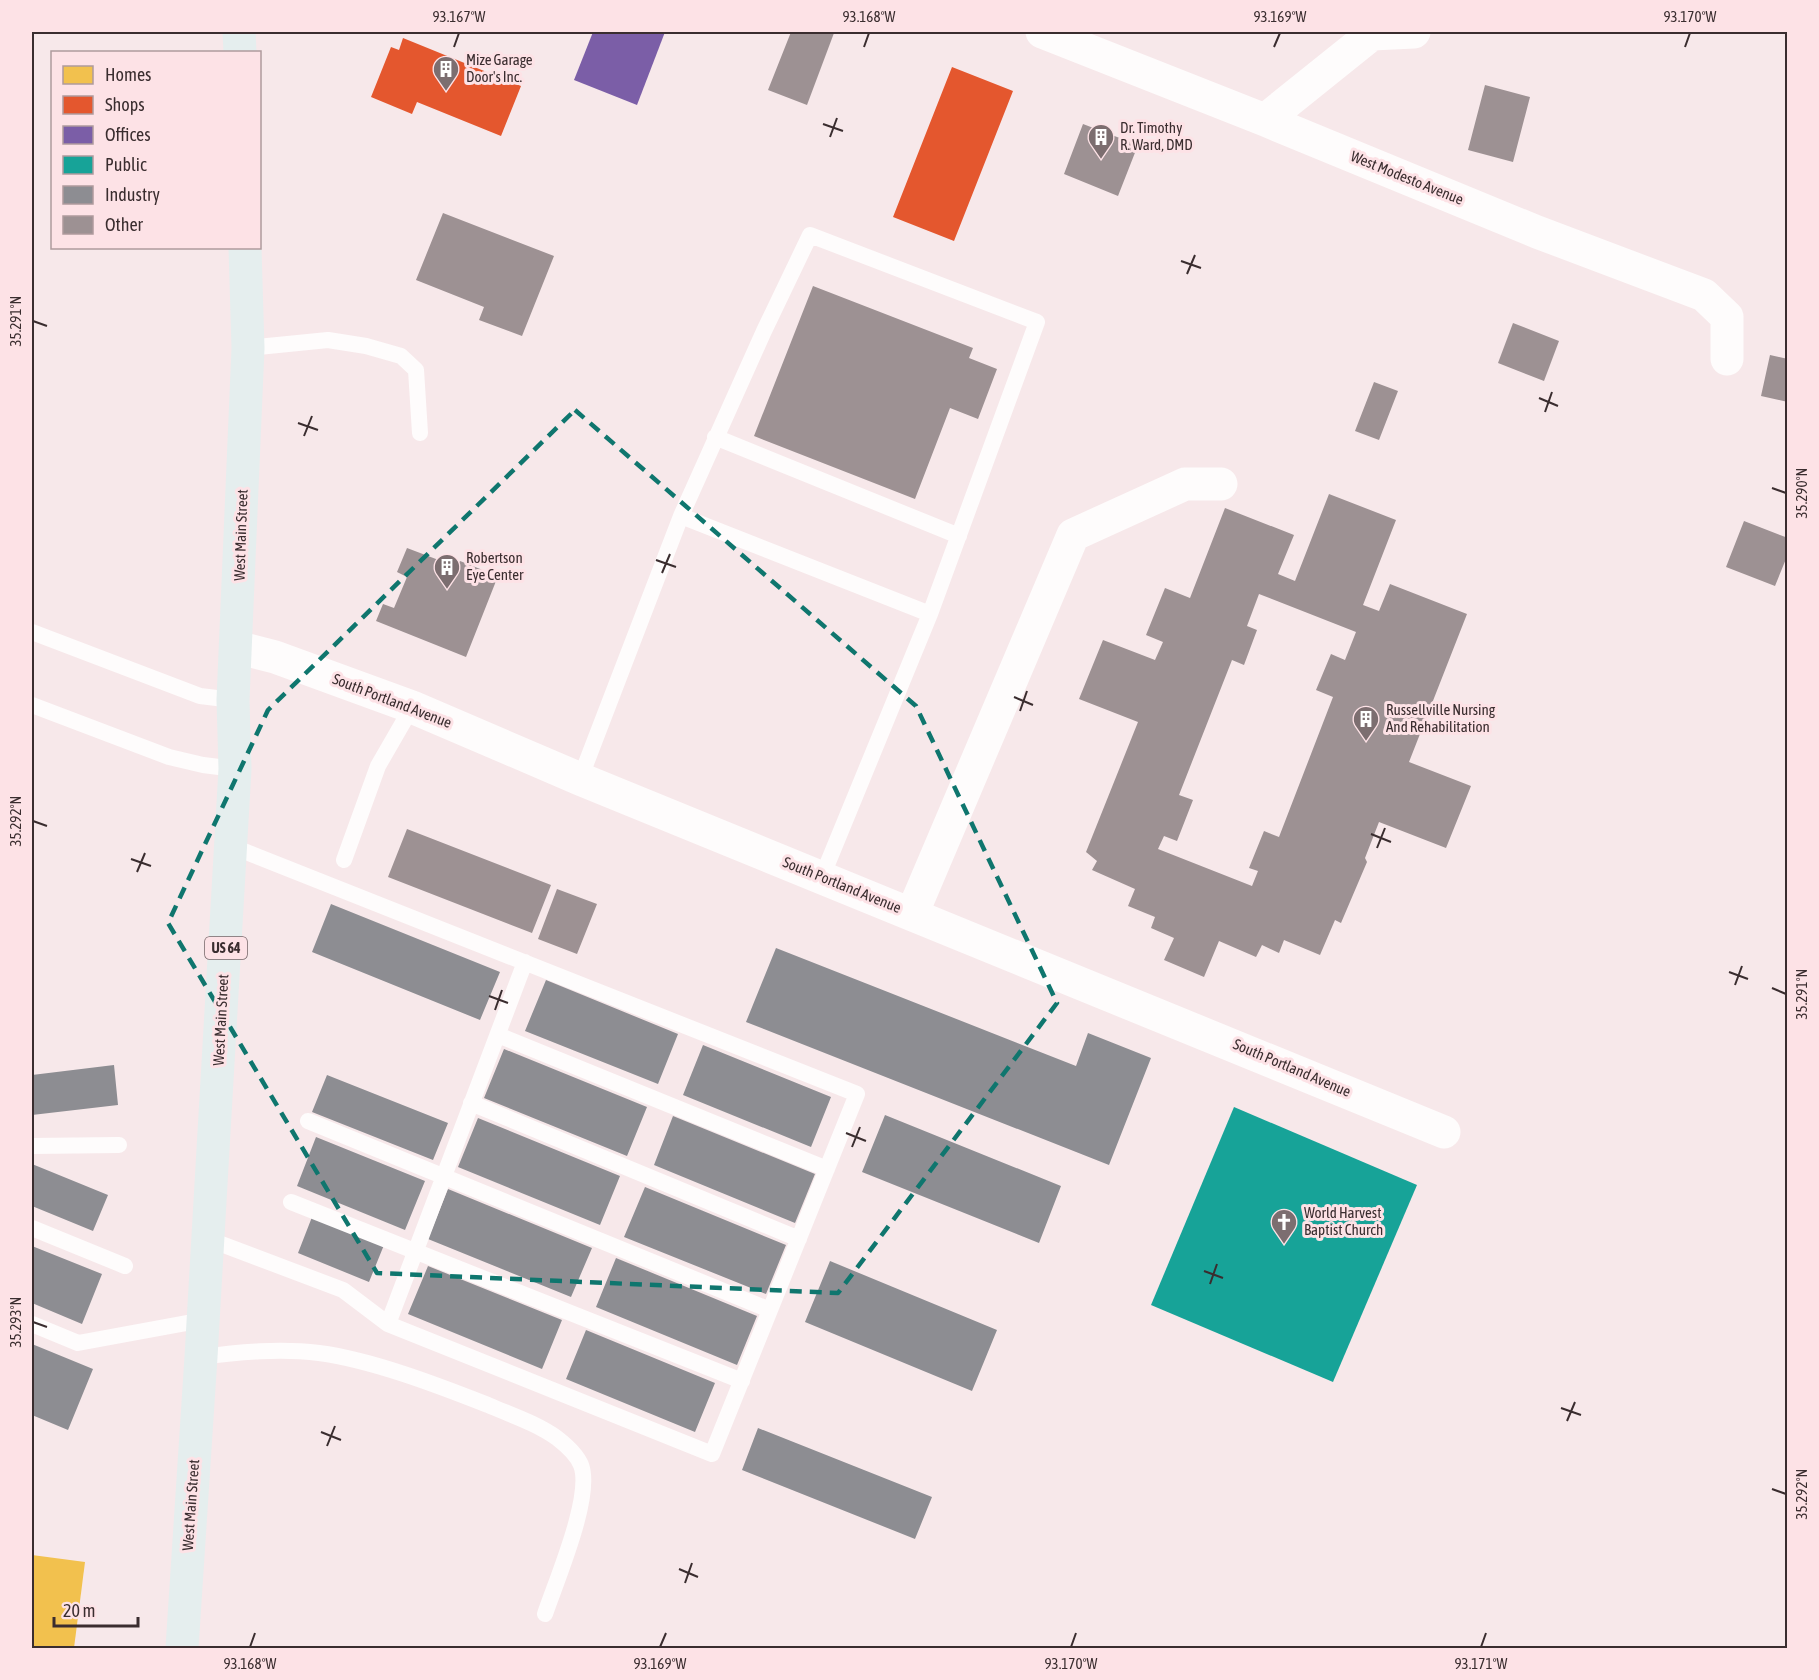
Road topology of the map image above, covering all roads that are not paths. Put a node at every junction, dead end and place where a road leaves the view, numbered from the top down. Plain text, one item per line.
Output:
1 (239, 32) edge
2 (1042, 32) edge
3 (1414, 32) edge
4 (240, 51) edge
5 (1265, 120) junction
6 (245, 249) edge
7 (248, 348) junction
8 (1727, 359) dead end
9 (420, 433) dead end
10 (716, 437) junction
11 (1221, 484) dead end
12 (681, 516) junction
13 (959, 536) junction
14 (930, 615) junction
15 (32, 632) edge
16 (236, 647) junction
17 (233, 700) junction
18 (32, 705) edge
19 (412, 707) junction
20 (235, 769) junction
21 (580, 779) junction
22 (231, 846) junction
23 (344, 860) dead end
24 (822, 877) junction
25 (912, 914) junction
26 (525, 962) junction
27 (498, 1035) junction
28 (471, 1103) junction
29 (308, 1121) dead end
30 (1444, 1131) dead end
31 (119, 1145) dead end
32 (32, 1146) edge
33 (827, 1169) junction
34 (444, 1176) junction
35 (291, 1202) dead end
36 (32, 1228) edge
37 (208, 1239) junction
38 (799, 1239) junction
39 (416, 1251) junction
40 (125, 1266) dead end
41 (770, 1310) junction
42 (203, 1320) junction
43 (32, 1324) edge
44 (388, 1324) junction
45 (201, 1357) junction
46 (742, 1381) junction
47 (545, 1614) dead end
48 (182, 1648) edge

1 - 4 main road
2 - 5 street, West Modesto Avenue
3 - 5 street
5 - 8 street, West Modesto Avenue
6 - 7 main road, West Main Street / US 64
7 - 9 lane
7 - 16 main road, West Main Street / US 64
10 - 12 lane
10 - 13 lane
10 - 13 lane
11 - 25 street
12 - 14 lane
12 - 21 lane
13 - 14 lane
14 - 24 lane
15 - 17 lane
16 - 17 main road, West Main Street / US 64
16 - 19 street, South Portland Avenue
17 - 20 main road, West Main Street / US 64
18 - 20 lane
19 - 21 street, South Portland Avenue
19 - 23 lane
20 - 22 main road, West Main Street / US 64
21 - 24 street, South Portland Avenue
22 - 26 lane
22 - 37 main road, West Main Street / US 64
24 - 25 street, South Portland Avenue
25 - 30 street, South Portland Avenue
26 - 27 lane
26 - 33 lane
27 - 28 lane
27 - 33 lane
28 - 34 lane
28 - 38 lane
29 - 34 lane
31 - 32 lane
33 - 38 lane
34 - 39 lane
34 - 41 lane
35 - 39 lane
36 - 40 lane
37 - 42 main road, West Main Street / US 64
37 - 44 lane
38 - 41 lane
39 - 44 lane
39 - 46 lane
41 - 46 lane
42 - 43 lane
42 - 45 main road, West Main Street / US 64
44 - 46 lane
45 - 47 lane
45 - 48 main road, West Main Street / US 64

